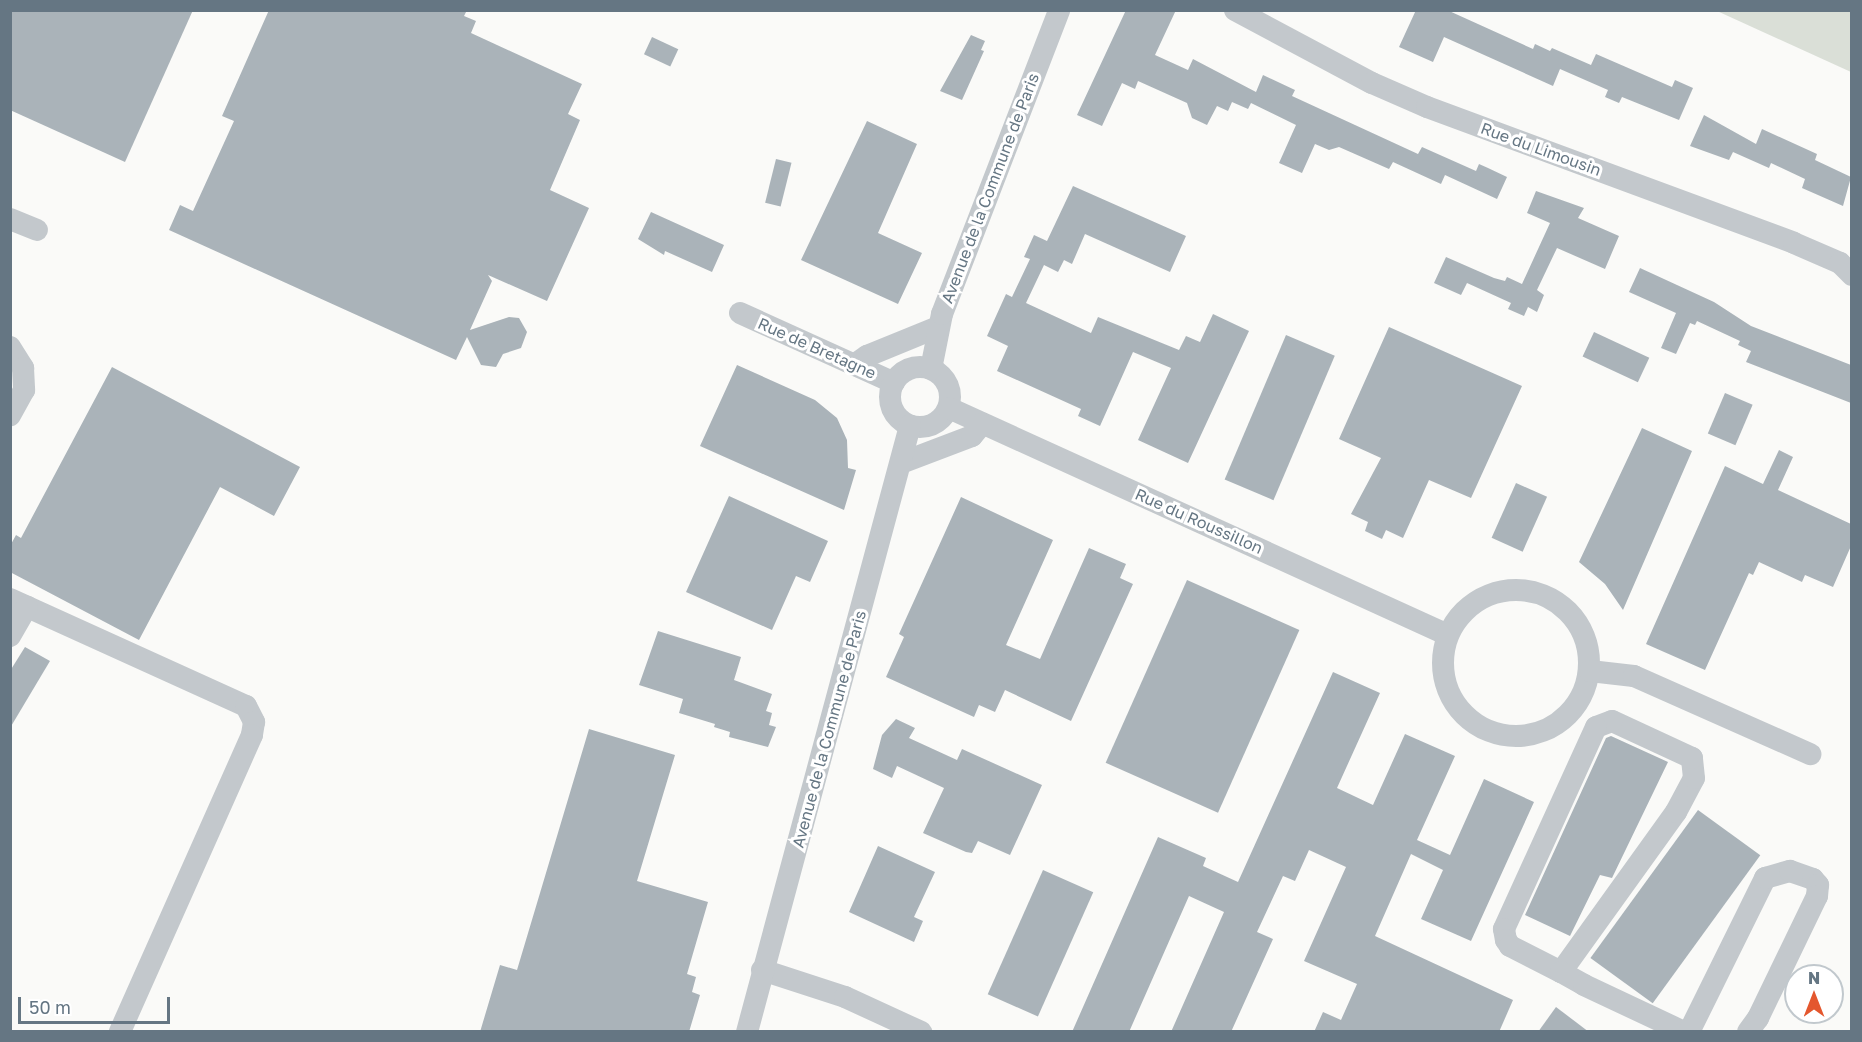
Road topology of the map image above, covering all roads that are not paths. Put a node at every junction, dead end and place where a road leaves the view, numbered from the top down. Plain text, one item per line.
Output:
1 (1059, 10) edge
2 (1235, 10) edge
3 (10, 219) edge
4 (37, 230) dead end
5 (1851, 275) edge
6 (740, 313) dead end
7 (938, 327) junction
8 (10, 347) edge
9 (854, 365) junction
10 (931, 369) junction
11 (894, 383) junction
12 (949, 408) junction
13 (10, 415) edge
14 (982, 424) junction
15 (910, 426) junction
16 (901, 463) junction
17 (19, 602) edge
18 (1448, 635) junction
19 (10, 636) edge
20 (1590, 671) junction
21 (1810, 754) dead end
22 (762, 970) junction
23 (1561, 972) junction
24 (120, 1032) edge
25 (747, 1032) edge
26 (921, 1032) edge
27 (1683, 1032) edge
28 (1689, 1032) edge
29 (1748, 1032) edge

1 - 7 street, Avenue de la Commune de Paris
2 - 5 street, Rue du Limousin
3 - 4 street
6 - 9 street, Rue de Bretagne
7 - 9 street
7 - 10 street, Avenue de la Commune de Paris
8 - 13 street
9 - 11 street, Rue de Bretagne
10 - 11 street
10 - 12 street
11 - 15 street
12 - 14 street, Rue du Roussillon
12 - 15 street
14 - 16 street
14 - 18 street, Rue du Roussillon
15 - 16 street, Avenue de la Commune de Paris
16 - 22 street, Avenue de la Commune de Paris
17 - 19 street
17 - 24 street
18 - 20 street
18 - 20 street
20 - 21 street
22 - 25 street, Avenue de la Commune de Paris
22 - 26 street
23 - 23 street
23 - 27 street
28 - 29 street

